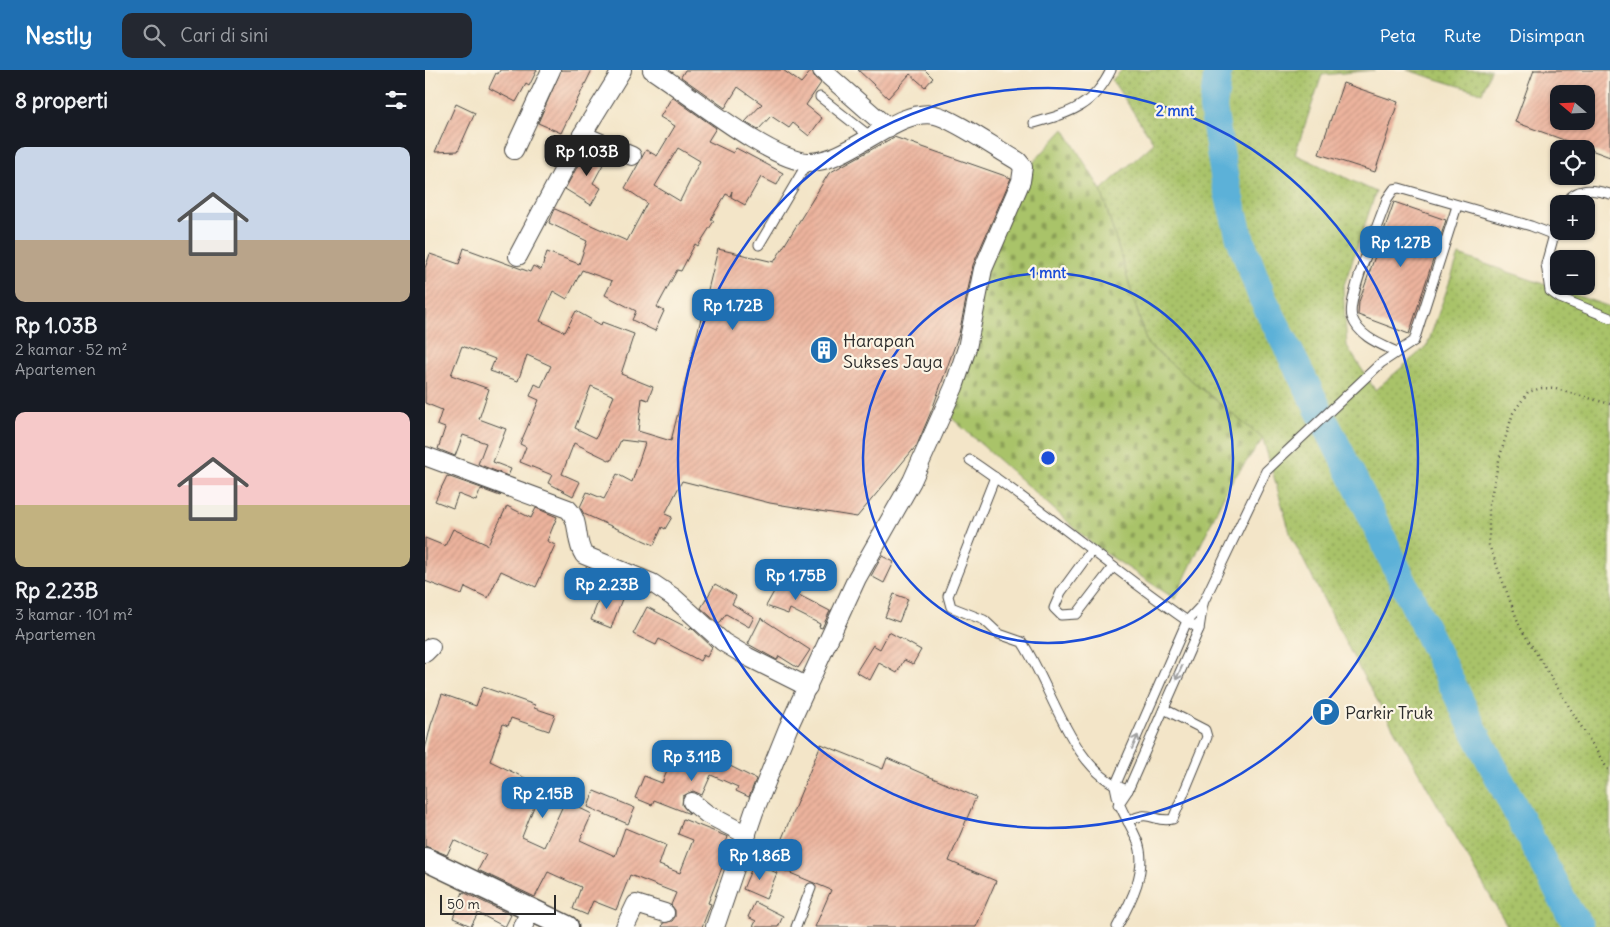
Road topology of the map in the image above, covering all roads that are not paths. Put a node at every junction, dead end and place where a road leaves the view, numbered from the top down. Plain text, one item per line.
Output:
1 (551, 70) edge
2 (622, 70) edge
3 (652, 70) edge
4 (822, 70) edge
5 (1111, 70) edge
6 (820, 97) dead end
7 (1034, 124) dead end
8 (888, 128) junction
9 (582, 135) junction
10 (871, 138) junction
11 (514, 150) dead end
12 (632, 156) dead end
13 (808, 162) junction
14 (1610, 194) edge
15 (1574, 195) edge
16 (1457, 206) junction
17 (1550, 233) edge
18 (1553, 240) edge
19 (759, 245) dead end
20 (518, 256) dead end
21 (1610, 318) edge
22 (1397, 352) junction
23 (425, 456) edge
24 (970, 460) dead end
25 (995, 477) junction
26 (1091, 552) junction
27 (1113, 567) junction
28 (1203, 603) junction
29 (1187, 621) junction
30 (1199, 629) junction
31 (808, 687) junction
32 (1164, 709) junction
33 (1115, 786) junction
34 (1128, 790) junction
35 (693, 802) dead end
36 (1118, 805) junction
37 (1128, 822) junction
38 (747, 835) junction
39 (426, 861) edge
40 (811, 888) dead end
41 (665, 913) dead end
42 (527, 918) edge
43 (567, 927) edge
44 (625, 927) edge
45 (715, 927) edge
46 (796, 927) edge
47 (1117, 927) edge

1 - 11 street
2 - 9 street
3 - 13 street
4 - 8 street
5 - 7 lane
6 - 10 lane
8 - 10 street
8 - 31 street
9 - 12 street
9 - 20 street
10 - 13 street
13 - 19 lane
14 - 15 lane
16 - 17 lane
16 - 22 lane
16 - 22 lane
18 - 21 lane
22 - 28 lane
23 - 31 street
24 - 25 lane
25 - 26 lane
25 - 33 lane
26 - 27 lane
26 - 27 lane
27 - 29 lane
28 - 29 lane
28 - 30 lane
29 - 30 lane
33 -> 29 lane
30 -> 32 lane
31 - 38 street
32 - 34 lane
32 - 37 lane
33 - 34 lane
33 - 36 lane
34 - 36 lane
35 - 38 street
36 - 37 lane
37 - 47 lane
38 - 45 street
39 - 42 street
40 - 46 lane
41 - 44 street
42 - 43 street

